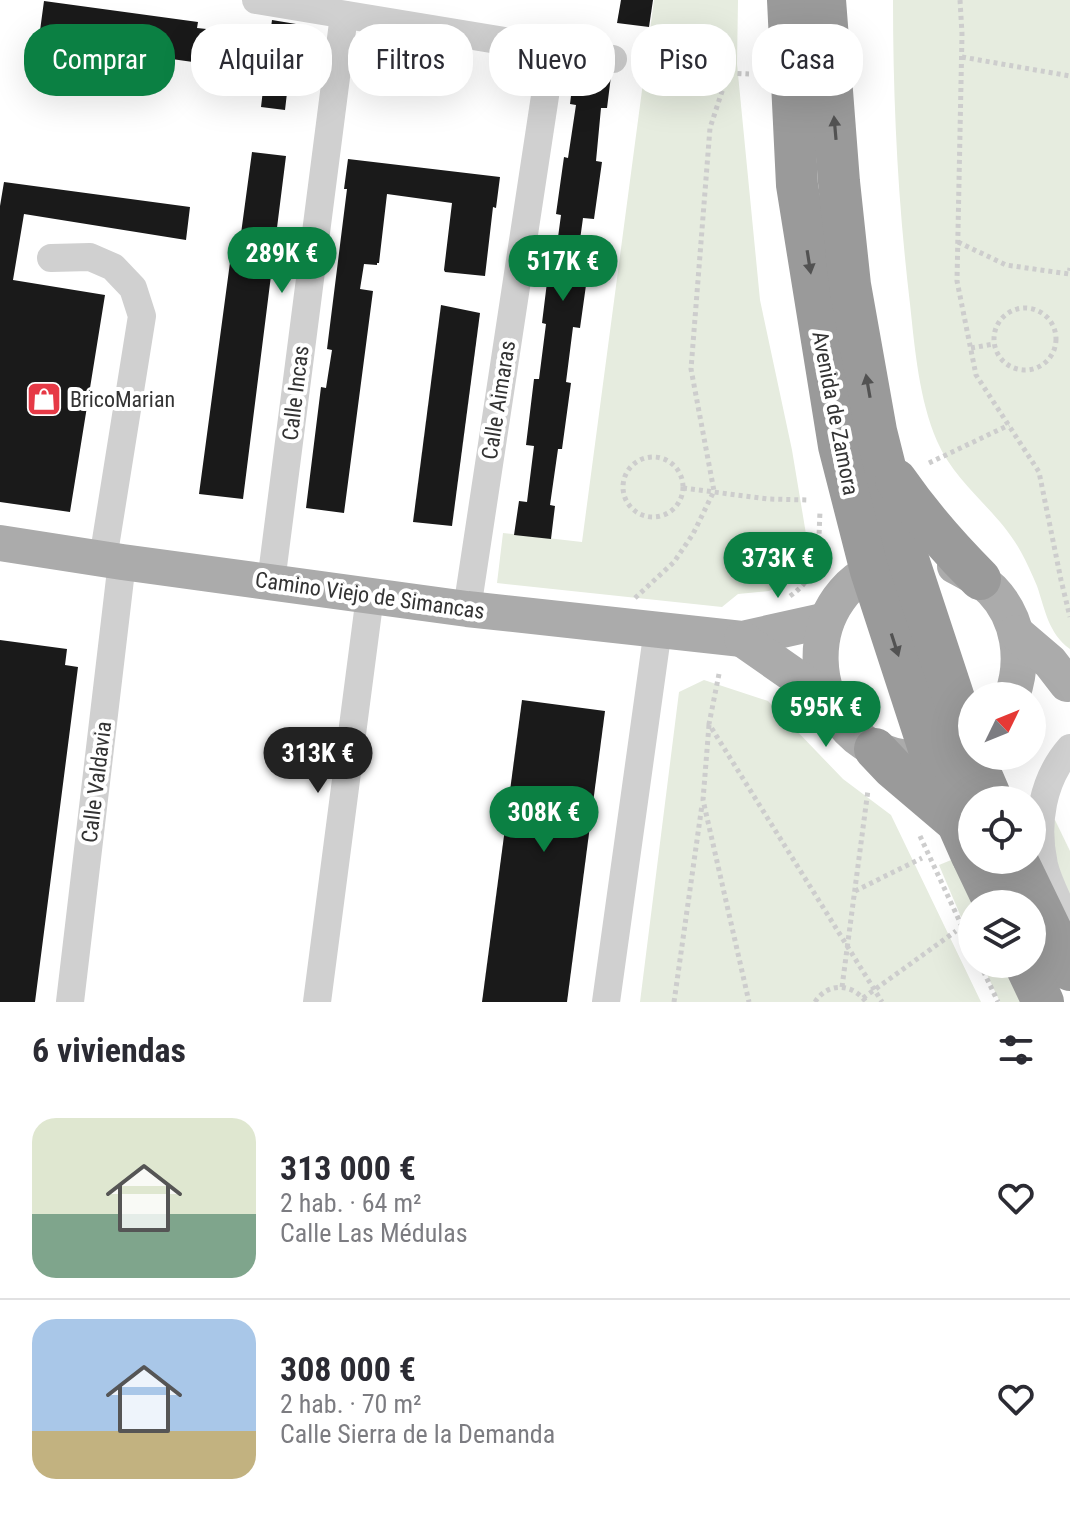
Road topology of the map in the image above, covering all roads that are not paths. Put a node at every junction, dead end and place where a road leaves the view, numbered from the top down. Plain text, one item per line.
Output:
1 (256, 0) edge
2 (788, 0) edge
3 (825, 0) edge
4 (344, 15) junction
5 (489, 39) edge
6 (545, 96) edge
7 (51, 258) dead end
8 (884, 462) junction
9 (0, 543) edge
10 (113, 561) junction
11 (890, 565) junction
12 (980, 579) junction
13 (271, 582) junction
14 (370, 596) junction
15 (467, 609) junction
16 (827, 620) junction
17 (658, 629) junction
18 (1016, 633) junction
19 (742, 639) junction
20 (1016, 682) edge
21 (1068, 684) edge
22 (1046, 695) edge
23 (828, 699) junction
24 (958, 736) edge
25 (1070, 748) edge
26 (958, 752) edge
27 (872, 768) junction
28 (958, 836) edge
29 (1024, 874) edge
30 (1070, 929) edge
31 (1070, 970) edge
32 (1032, 978) edge
33 (70, 1002) edge
34 (317, 1002) edge
35 (606, 1002) edge
36 (1043, 1002) edge

1 - 4 street
2 -> 11 highway, Avenida de Zamora
8 -> 3 highway, Avenida de Zamora
4 - 5 street
4 - 13 street, Calle Incas
6 - 15 street, Calle Aimaras
7 - 10 street, Calle Valdavia
8 - 11 highway, Avenida de Zamora
8 - 12 highway
9 - 10 main road, Camino Viejo de Simancas
10 - 13 main road, Camino Viejo de Simancas
10 - 33 street, Calle Valdavia
11 - 12 main road
11 - 16 main road
11 - 24 highway, Avenida de Zamora
12 - 18 main road
13 - 14 main road, Camino Viejo de Simancas
14 - 15 main road, Camino Viejo de Simancas
14 - 34 street
15 - 17 main road, Camino Viejo de Simancas
16 - 19 main road, Camino Viejo de Simancas
16 - 23 main road
17 - 19 main road, Camino Viejo de Simancas
17 - 35 street
18 - 20 main road
18 - 21 main road
19 - 23 main road, Camino Viejo de Simancas
21 - 22 main road
23 - 27 main road
25 - 30 street
26 - 27 main road
27 - 28 highway
29 - 31 highway
32 - 36 highway

